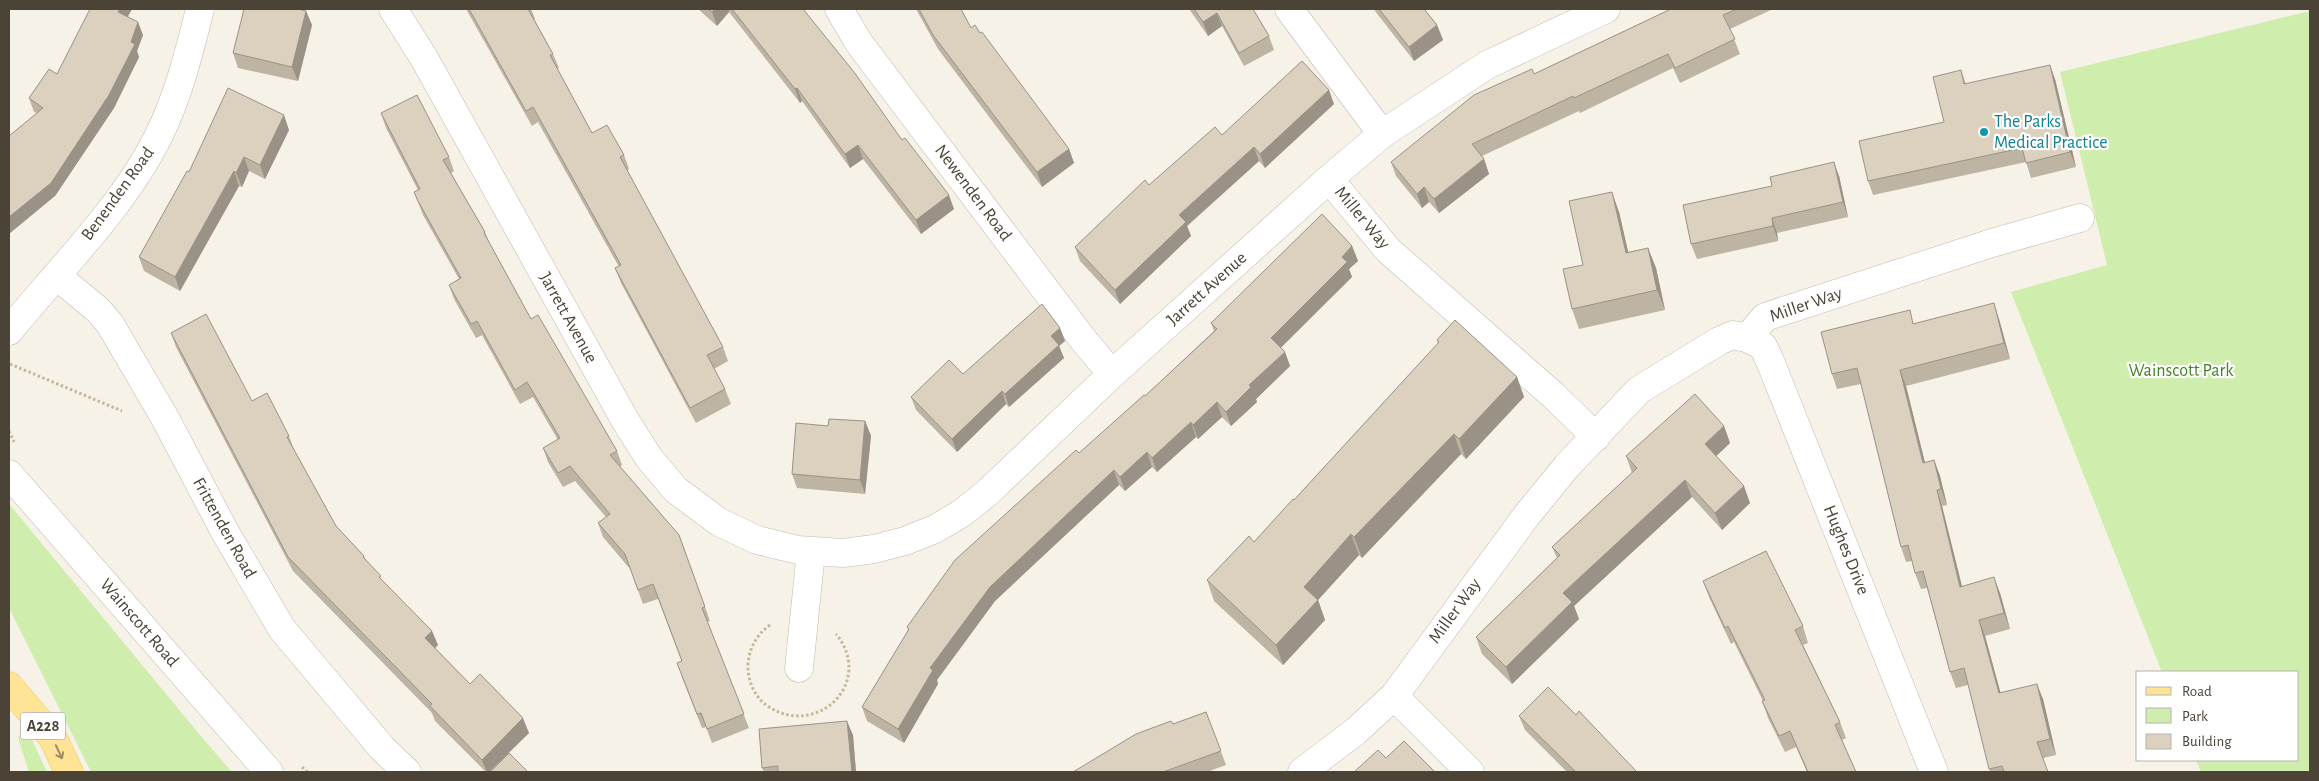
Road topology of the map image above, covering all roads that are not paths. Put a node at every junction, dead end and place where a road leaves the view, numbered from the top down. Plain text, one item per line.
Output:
1 (200, 9) edge
2 (393, 9) edge
3 (839, 9) edge
4 (1289, 9) edge
5 (1606, 9) edge
6 (1382, 134) junction
7 (1329, 179) junction
8 (2080, 218) dead end
9 (57, 276) junction
10 (9, 331) edge
11 (1747, 338) junction
12 (1112, 374) junction
13 (1596, 437) junction
14 (9, 474) edge
15 (811, 552) junction
16 (799, 668) dead end
17 (9, 686) edge
18 (1394, 696) junction
19 (68, 772) edge
20 (269, 772) edge
21 (407, 772) edge
22 (1302, 772) edge
23 (1470, 772) edge
24 (1934, 772) edge

1 - 9 street, Benenden Road
2 - 15 street, Jarrett Avenue
3 - 12 street, Newenden Road
4 - 6 street
5 - 6 street, Jarrett Avenue
6 - 7 street, Jarrett Avenue
7 - 12 street, Jarrett Avenue
7 - 13 street, Miller Way
8 - 11 street, Miller Way
9 - 10 street, Benenden Road
9 - 21 street, Frittenden Road
11 - 13 street, Miller Way
11 - 24 street, Hughes Drive
12 - 15 street, Jarrett Avenue
13 - 18 street, Miller Way
14 - 20 street, Wainscott Road
15 - 16 street
17 -> 19 main road, A228
18 - 22 street, Miller Way
18 - 23 street

